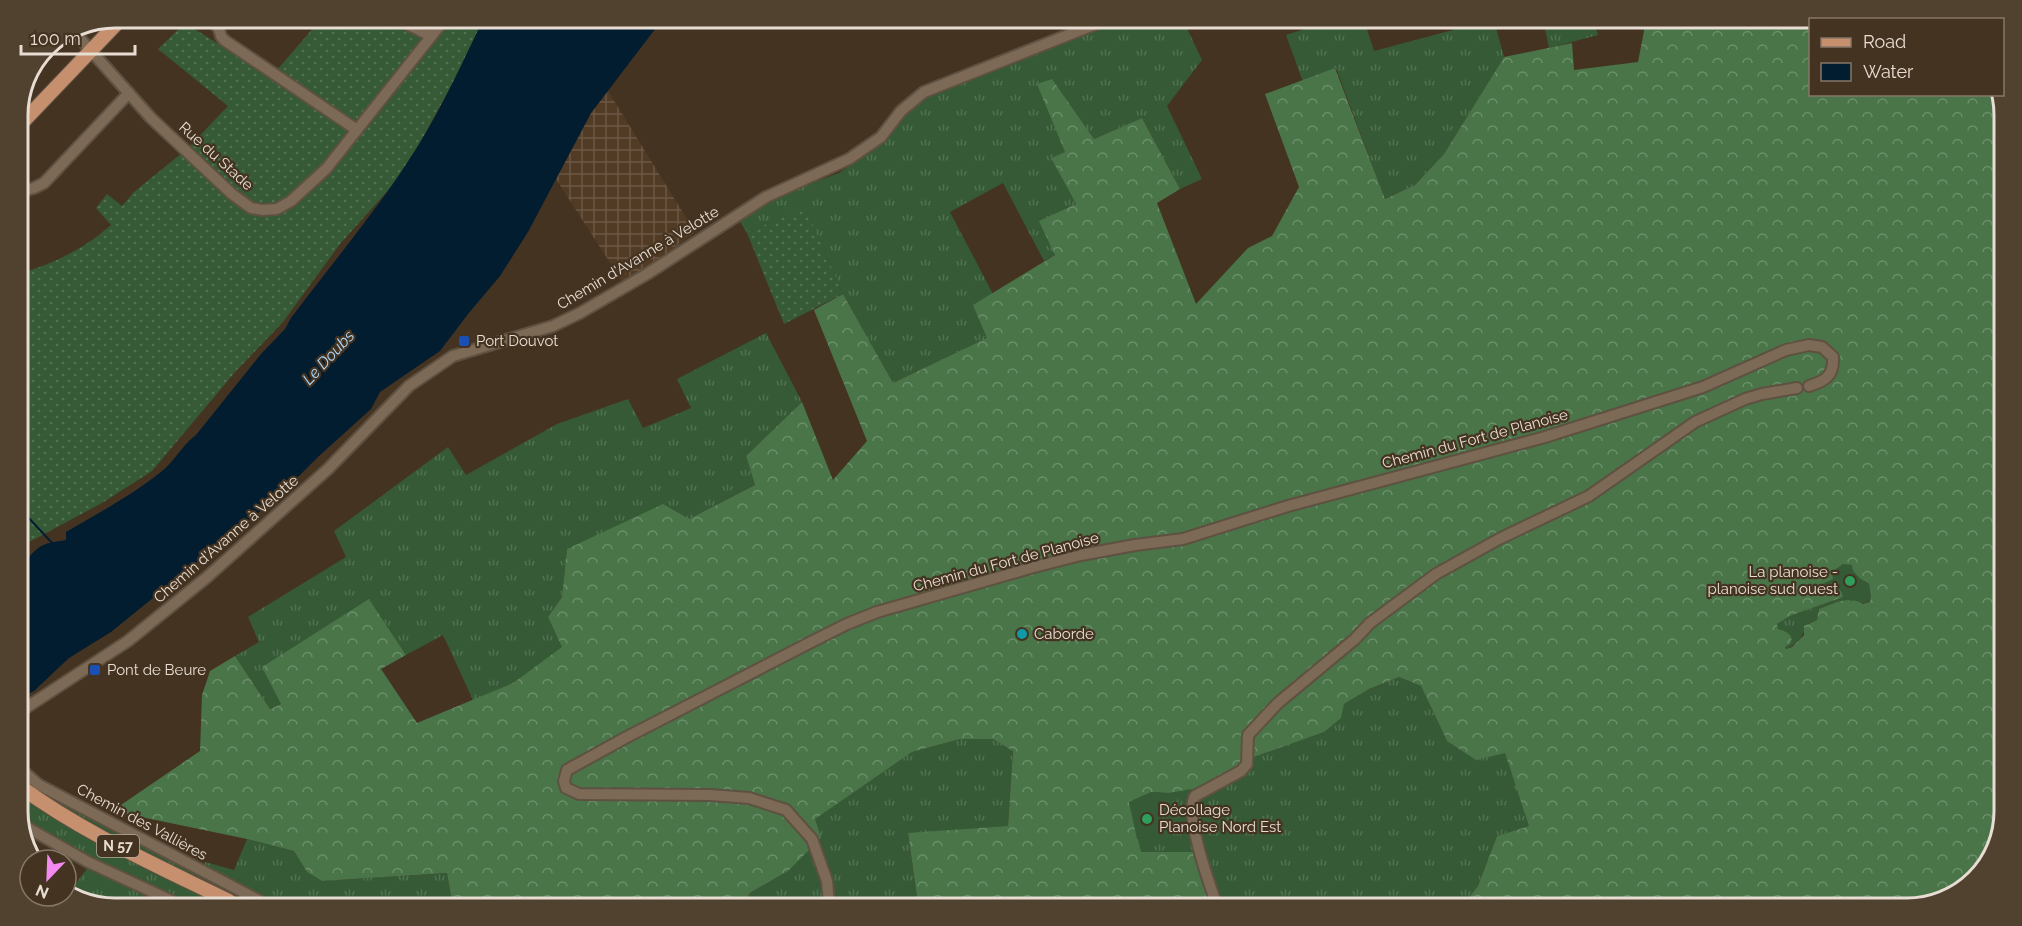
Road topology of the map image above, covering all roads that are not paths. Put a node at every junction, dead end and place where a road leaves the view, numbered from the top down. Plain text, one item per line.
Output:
1 (112, 28) edge
2 (218, 28) edge
3 (415, 28) edge
4 (438, 28) edge
5 (1086, 28) edge
6 (431, 36) junction
7 (78, 37) edge
8 (90, 51) junction
9 (129, 93) junction
10 (29, 115) edge
11 (357, 130) junction
12 (29, 189) edge
13 (1809, 386) dead end
14 (1797, 388) dead end
15 (29, 706) edge
16 (29, 776) edge
17 (29, 793) edge
18 (30, 829) edge
19 (166, 898) edge
20 (224, 898) edge
21 (254, 898) edge
22 (828, 898) edge
23 (1214, 898) edge

1 - 8 main road
2 - 11 street
3 - 6 street
4 - 6 street, Rue du Stade
5 - 15 street, Chemin d'Avanne à Velotte
6 - 11 street, Rue du Stade
7 - 8 street, Rue du Stade
8 - 9 street, Rue du Stade
8 - 10 main road
9 - 11 street, Rue du Stade
9 - 12 street
13 - 22 street, Chemin du Fort de Planoise
14 - 23 street
16 - 21 street, Chemin des Vallières
17 - 20 main road, N 57
18 - 19 street

